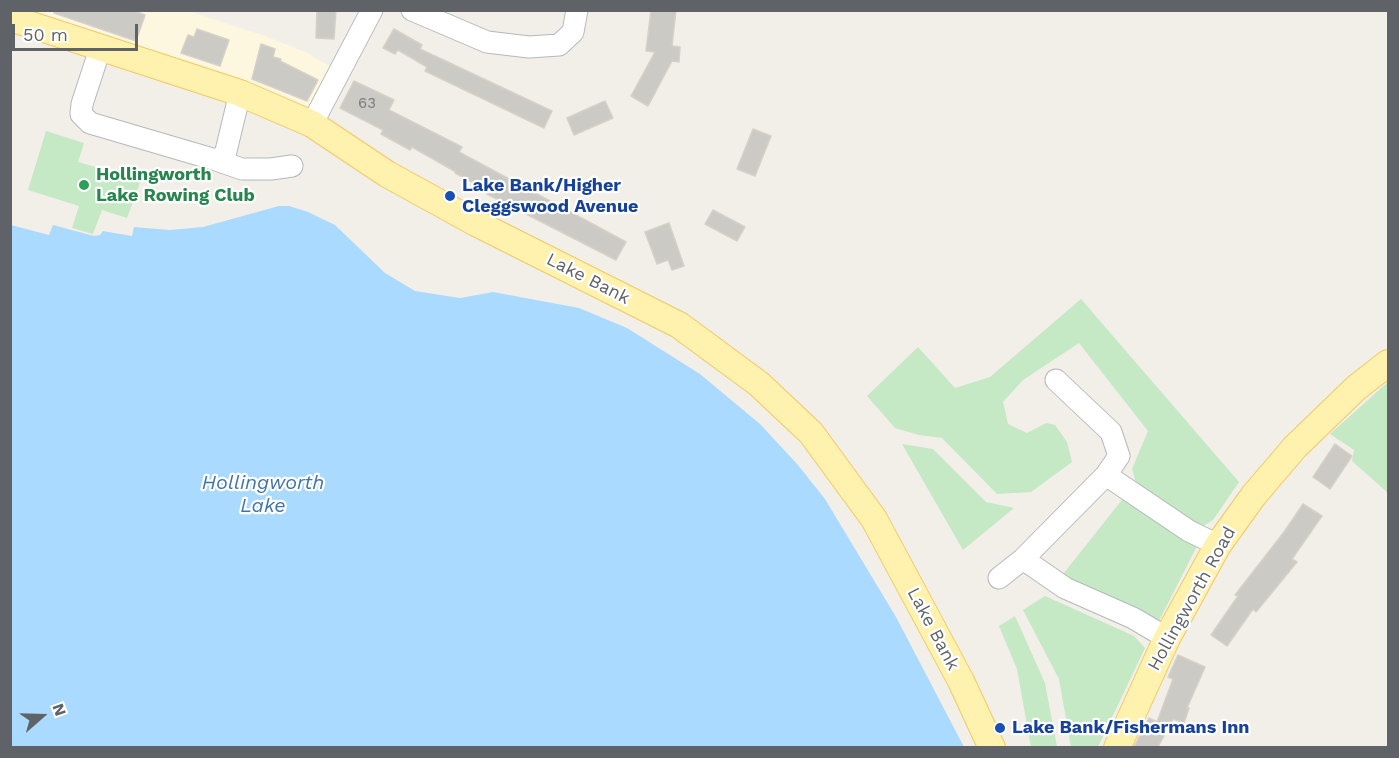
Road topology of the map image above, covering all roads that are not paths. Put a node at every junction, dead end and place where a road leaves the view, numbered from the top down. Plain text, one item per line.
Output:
1 (372, 10) edge
2 (412, 10) edge
3 (577, 10) edge
4 (23, 17) edge
5 (100, 49) junction
6 (240, 93) junction
7 (312, 124) junction
8 (216, 160) junction
9 (292, 166) dead end
10 (1389, 363) edge
11 (1056, 380) dead end
12 (1106, 476) junction
13 (1218, 545) junction
14 (1023, 559) junction
15 (999, 578) dead end
16 (1167, 638) junction
17 (992, 747) edge
18 (1116, 747) edge

1 - 7 street
2 - 3 street
4 - 5 main road, Lake Bank
5 - 6 main road, Lake Bank
5 - 8 street
6 - 7 main road, Lake Bank
6 - 8 street
7 - 17 main road, Lake Bank
8 - 9 street
10 - 13 main road, Hollingworth Road
11 - 12 street
12 - 13 street
12 - 14 street
13 - 16 main road, Hollingworth Road
14 - 15 street
14 - 16 street
16 - 18 main road, Hollingworth Road

